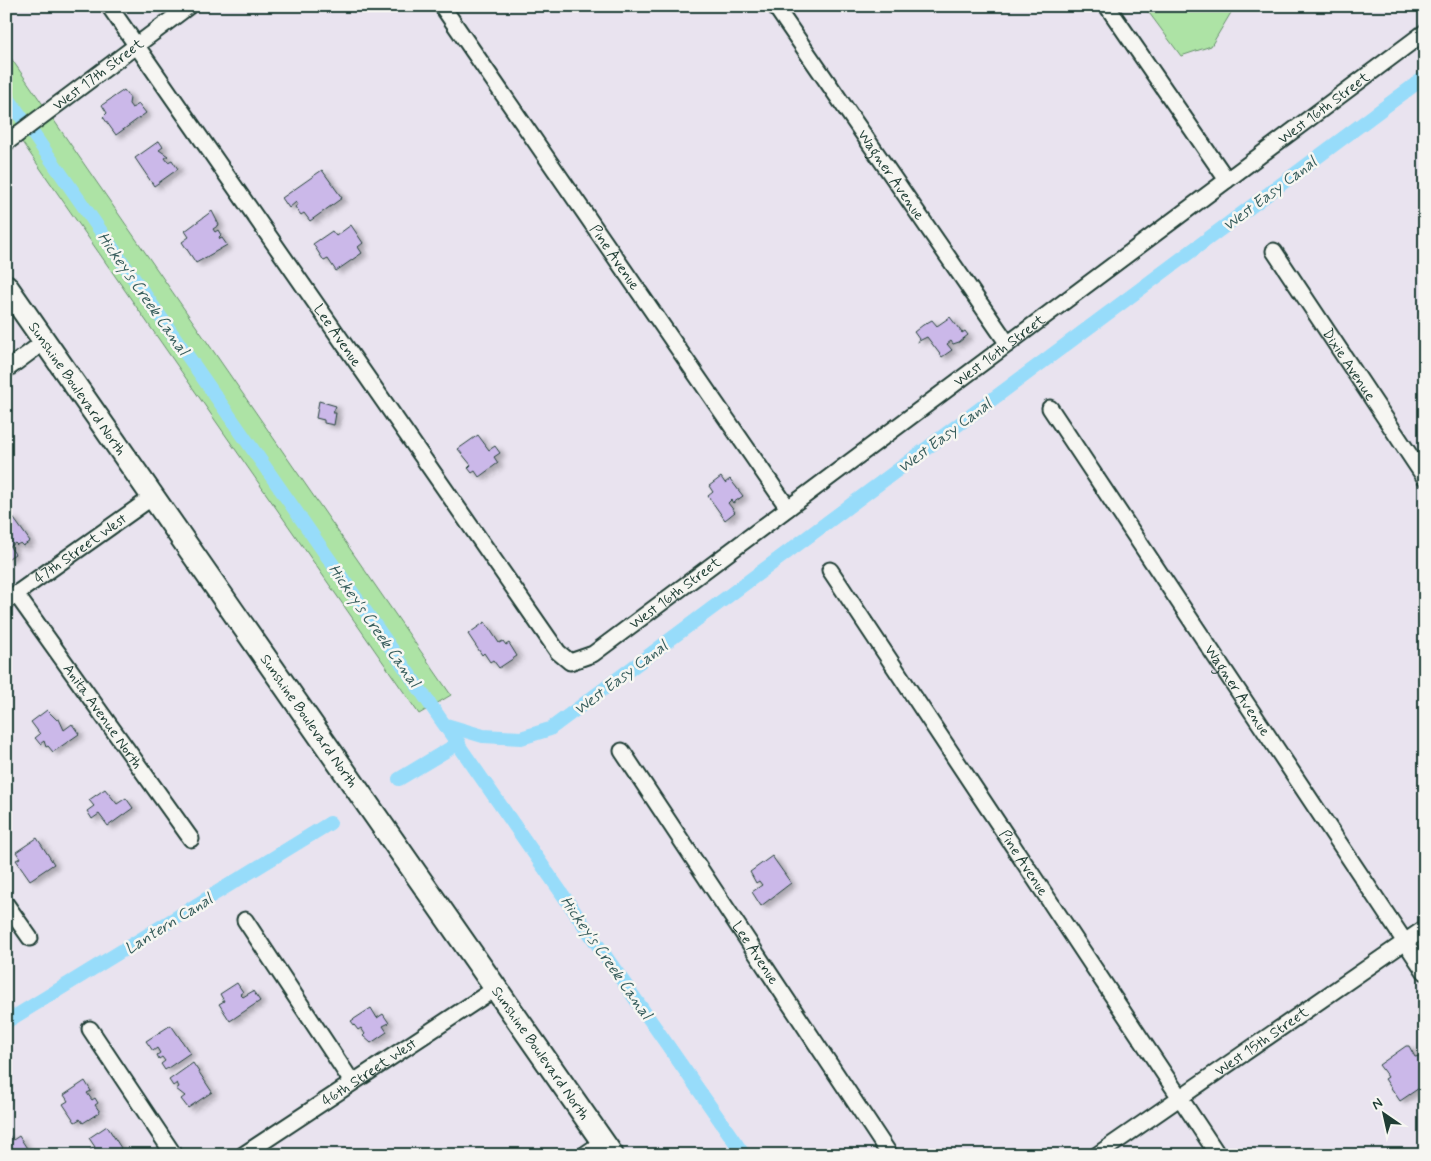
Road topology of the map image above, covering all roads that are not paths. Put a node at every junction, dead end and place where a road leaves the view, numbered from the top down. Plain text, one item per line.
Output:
1 (109, 6) edge
2 (189, 6) edge
3 (442, 6) edge
4 (775, 6) edge
5 (1107, 6) edge
6 (1425, 32) edge
7 (136, 46) junction
8 (6, 143) edge
9 (1227, 180) junction
10 (1274, 251) dead end
11 (6, 286) edge
12 (45, 341) junction
13 (1008, 344) junction
14 (6, 370) edge
15 (1050, 408) dead end
16 (1425, 478) edge
17 (154, 496) junction
18 (788, 508) junction
19 (830, 570) dead end
20 (11, 597) edge
21 (570, 662) joint
22 (622, 751) dead end
23 (191, 839) dead end
24 (6, 904) edge
25 (245, 920) dead end
26 (1425, 928) edge
27 (30, 938) dead end
28 (1404, 942) junction
29 (1425, 972) edge
30 (496, 988) junction
31 (90, 1029) dead end
32 (352, 1082) junction
33 (1180, 1097) junction
34 (607, 1148) edge
35 (174, 1155) edge
36 (243, 1155) edge
37 (584, 1155) edge
38 (890, 1155) edge
39 (1097, 1155) edge
40 (1218, 1155) edge

1 - 7 street, Lee Avenue
2 - 7 street, West 17th Street
3 - 18 street, Pine Avenue
4 - 13 street, Wagner Avenue
5 - 9 street
6 - 9 street, West 16th Street
7 - 8 street, West 17th Street
7 - 21 street, Lee Avenue
9 - 13 street, West 16th Street
10 - 16 street, Dixie Avenue
11 - 12 street, Sunshine Boulevard North
12 - 14 street
12 - 17 street, Sunshine Boulevard North
13 - 18 street, West 16th Street
15 - 28 street, Wagner Avenue
17 - 20 street, 47th Street West
17 - 30 street, Sunshine Boulevard North
18 - 21 street, West 16th Street
19 - 33 street, Pine Avenue
20 - 23 street, Anita Avenue North
22 - 38 street, Lee Avenue
24 - 27 street
25 - 32 street
26 - 28 street, West 15th Street
28 - 29 street, Wagner Avenue
28 - 33 street, West 15th Street
30 - 32 street, 46th Street West
30 - 34 street, Sunshine Boulevard North
31 - 35 street
32 - 36 street, 46th Street West
33 - 39 street, West 15th Street
33 - 40 street, Pine Avenue
34 - 37 street

